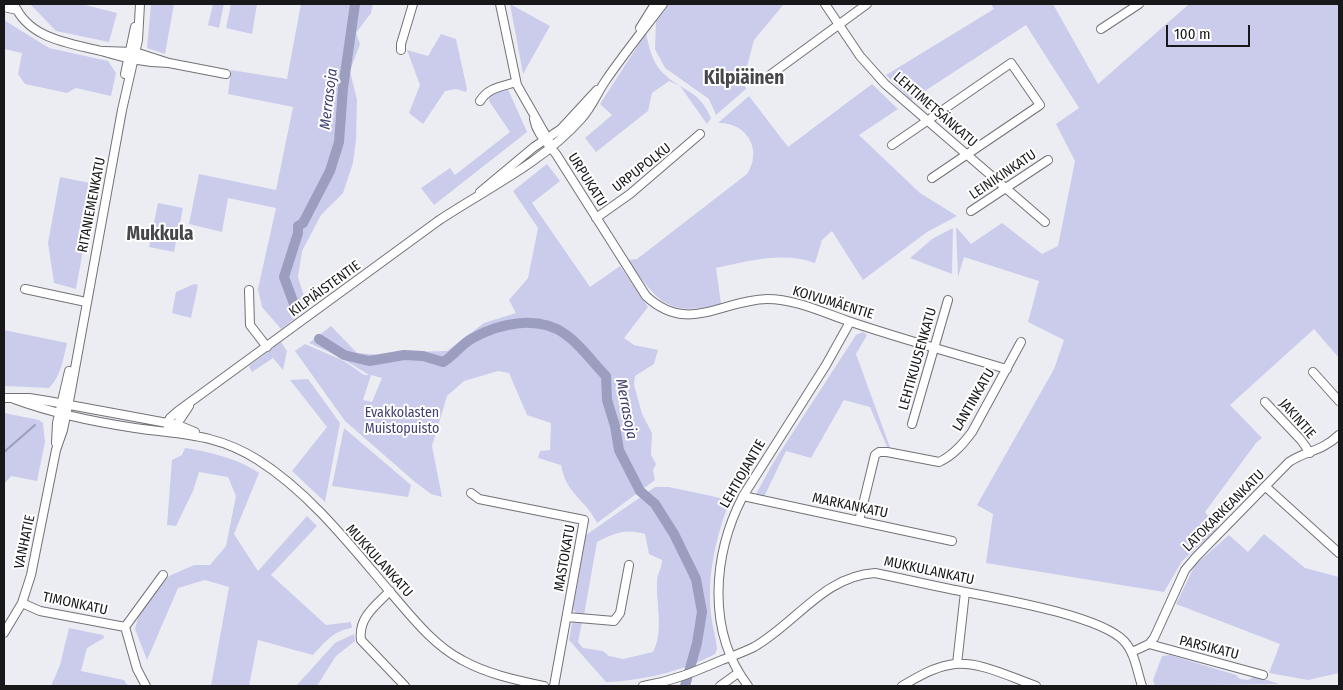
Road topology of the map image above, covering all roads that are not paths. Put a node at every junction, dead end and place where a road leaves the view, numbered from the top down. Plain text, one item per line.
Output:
1 (413, 4) edge
2 (500, 4) edge
3 (655, 4) edge
4 (663, 4) edge
5 (825, 4) edge
6 (867, 4) edge
7 (1139, 4) edge
8 (4, 7) edge
9 (16, 7) edge
10 (140, 7) edge
11 (838, 24) junction
12 (1101, 29) dead end
13 (633, 41) junction
14 (402, 50) dead end
15 (102, 51) junction
16 (132, 52) junction
17 (131, 60) junction
18 (169, 63) junction
19 (226, 74) dead end
20 (770, 75) dead end
21 (516, 82) junction
22 (602, 85) junction
23 (480, 101) dead end
24 (927, 120) junction
25 (700, 134) dead end
26 (546, 139) junction
27 (892, 145) dead end
28 (550, 147) junction
29 (968, 155) junction
30 (1048, 160) dead end
31 (932, 178) dead end
32 (1006, 189) junction
33 (475, 196) junction
34 (971, 212) dead end
35 (596, 218) junction
36 (1045, 222) dead end
37 (601, 226) joint
38 (25, 289) dead end
39 (249, 290) dead end
40 (948, 300) dead end
41 (84, 302) junction
42 (850, 322) junction
43 (1021, 342) dead end
44 (267, 347) junction
45 (934, 348) junction
46 (1007, 369) junction
47 (1313, 372) dead end
48 (4, 398) edge
49 (1266, 402) dead end
50 (1339, 402) edge
51 (190, 404) junction
52 (64, 408) junction
53 (912, 424) dead end
54 (178, 425) junction
55 (168, 428) junction
56 (204, 436) junction
57 (1337, 441) edge
58 (1310, 453) junction
59 (1266, 487) junction
60 (471, 493) dead end
61 (743, 496) junction
62 (859, 521) junction
63 (952, 541) dead end
64 (1339, 553) edge
65 (629, 565) dead end
66 (163, 575) dead end
67 (390, 591) junction
68 (965, 592) junction
69 (22, 602) junction
70 (567, 617) junction
71 (125, 627) junction
72 (4, 633) edge
73 (1149, 644) junction
74 (1132, 652) junction
75 (731, 656) junction
76 (957, 664) junction
77 (738, 673) junction
78 (1263, 675) dead end
79 (146, 686) edge
80 (404, 686) edge
81 (544, 686) edge
82 (554, 686) edge
83 (643, 686) edge
84 (720, 686) edge
85 (748, 686) edge
86 (902, 686) edge
87 (1036, 686) edge
88 (1142, 686) edge

1 - 14 street
2 - 21 street
3 - 13 street, KILPIÄISTENTIE
4 - 13 street, KILPIÄISTENTIE
5 - 11 street, LEHTIMETSÄNKATU
6 - 11 street
7 - 12 street
8 - 9 street
9 - 15 street
10 - 16 street, RITANIEMENKATU
11 - 20 street
11 - 24 street, LEHTIMETSÄNKATU
13 - 22 street, KILPIÄISTENTIE
15 - 16 street
15 - 17 street
16 - 17 street, RITANIEMENKATU
16 - 18 street
17 - 18 street
17 - 41 street, RITANIEMENKATU
18 - 19 street
21 - 23 street
21 - 26 street
22 - 26 street, KILPIÄISTENTIE
22 - 28 street, KILPIÄISTENTIE
24 - 27 street
24 - 29 street, LEHTIMETSÄNKATU
24 - 29 street
25 - 35 street, URPUPOLKU
26 - 28 street
26 - 33 street, KILPIÄISTENTIE
28 - 33 street, KILPIÄISTENTIE
28 - 35 street, URPUKATU
29 - 31 street
29 - 32 street, LEHTIMETSÄNKATU
30 - 32 street, LEINIKINKATU
32 - 34 street, LEINIKINKATU
32 - 36 street, LEHTIMETSÄNKATU
33 - 44 street, KILPIÄISTENTIE
35 - 37 street, URPUKATU
37 - 42 street, KOIVUMÄENTIE
38 - 41 street
39 - 44 street
40 - 45 street, LEHTIKUUSENKATU
41 - 52 street, RITANIEMENKATU
42 - 45 street, KOIVUMÄENTIE
42 - 61 street, LEHTIOJANTIE
43 - 46 street, LANTINKATU
44 - 51 street, KILPIÄISTENTIE
45 - 46 street, KOIVUMÄENTIE
45 - 53 street, LEHTIKUUSENKATU
46 - 62 street, LANTINKATU
47 - 50 street
48 - 52 street, MUKKULANKATU
49 - 58 street, JAKINTIE
51 - 54 street, KILPIÄISTENTIE
51 - 55 street, KILPIÄISTENTIE
52 - 55 street, MUKKULANKATU
52 - 69 street, VANHATIE
54 - 55 street, MUKKULANKATU
54 - 56 street, MUKKULANKATU
55 - 56 street, MUKKULANKATU
56 - 67 street, MUKKULANKATU
57 - 58 street
58 - 59 street, LATOKARKEANKATU
59 - 64 street
59 - 73 street, LATOKARKEANKATU
60 - 70 street, MASTOKATU
61 - 62 street, MARKANKATU
61 - 75 street, LEHTIOJANTIE
62 - 63 street, MARKANKATU
65 - 70 street
66 - 71 street, TIMONKATU
67 - 80 street
67 - 81 street, MUKKULANKATU
68 - 74 street, MUKKULANKATU
68 - 75 street, MUKKULANKATU
68 - 76 street
69 - 71 street, TIMONKATU
69 - 72 street, VANHATIE
70 - 82 street, MASTOKATU
71 - 79 street, TIMONKATU
73 - 74 street
73 - 78 street, PARSIKATU
74 - 88 street, MUKKULANKATU
75 - 77 street, LEHTIOJANTIE
75 - 83 street, MUKKULANKATU
76 - 86 street
76 - 87 street
77 - 84 street
77 - 85 street, LEHTIOJANTIE

